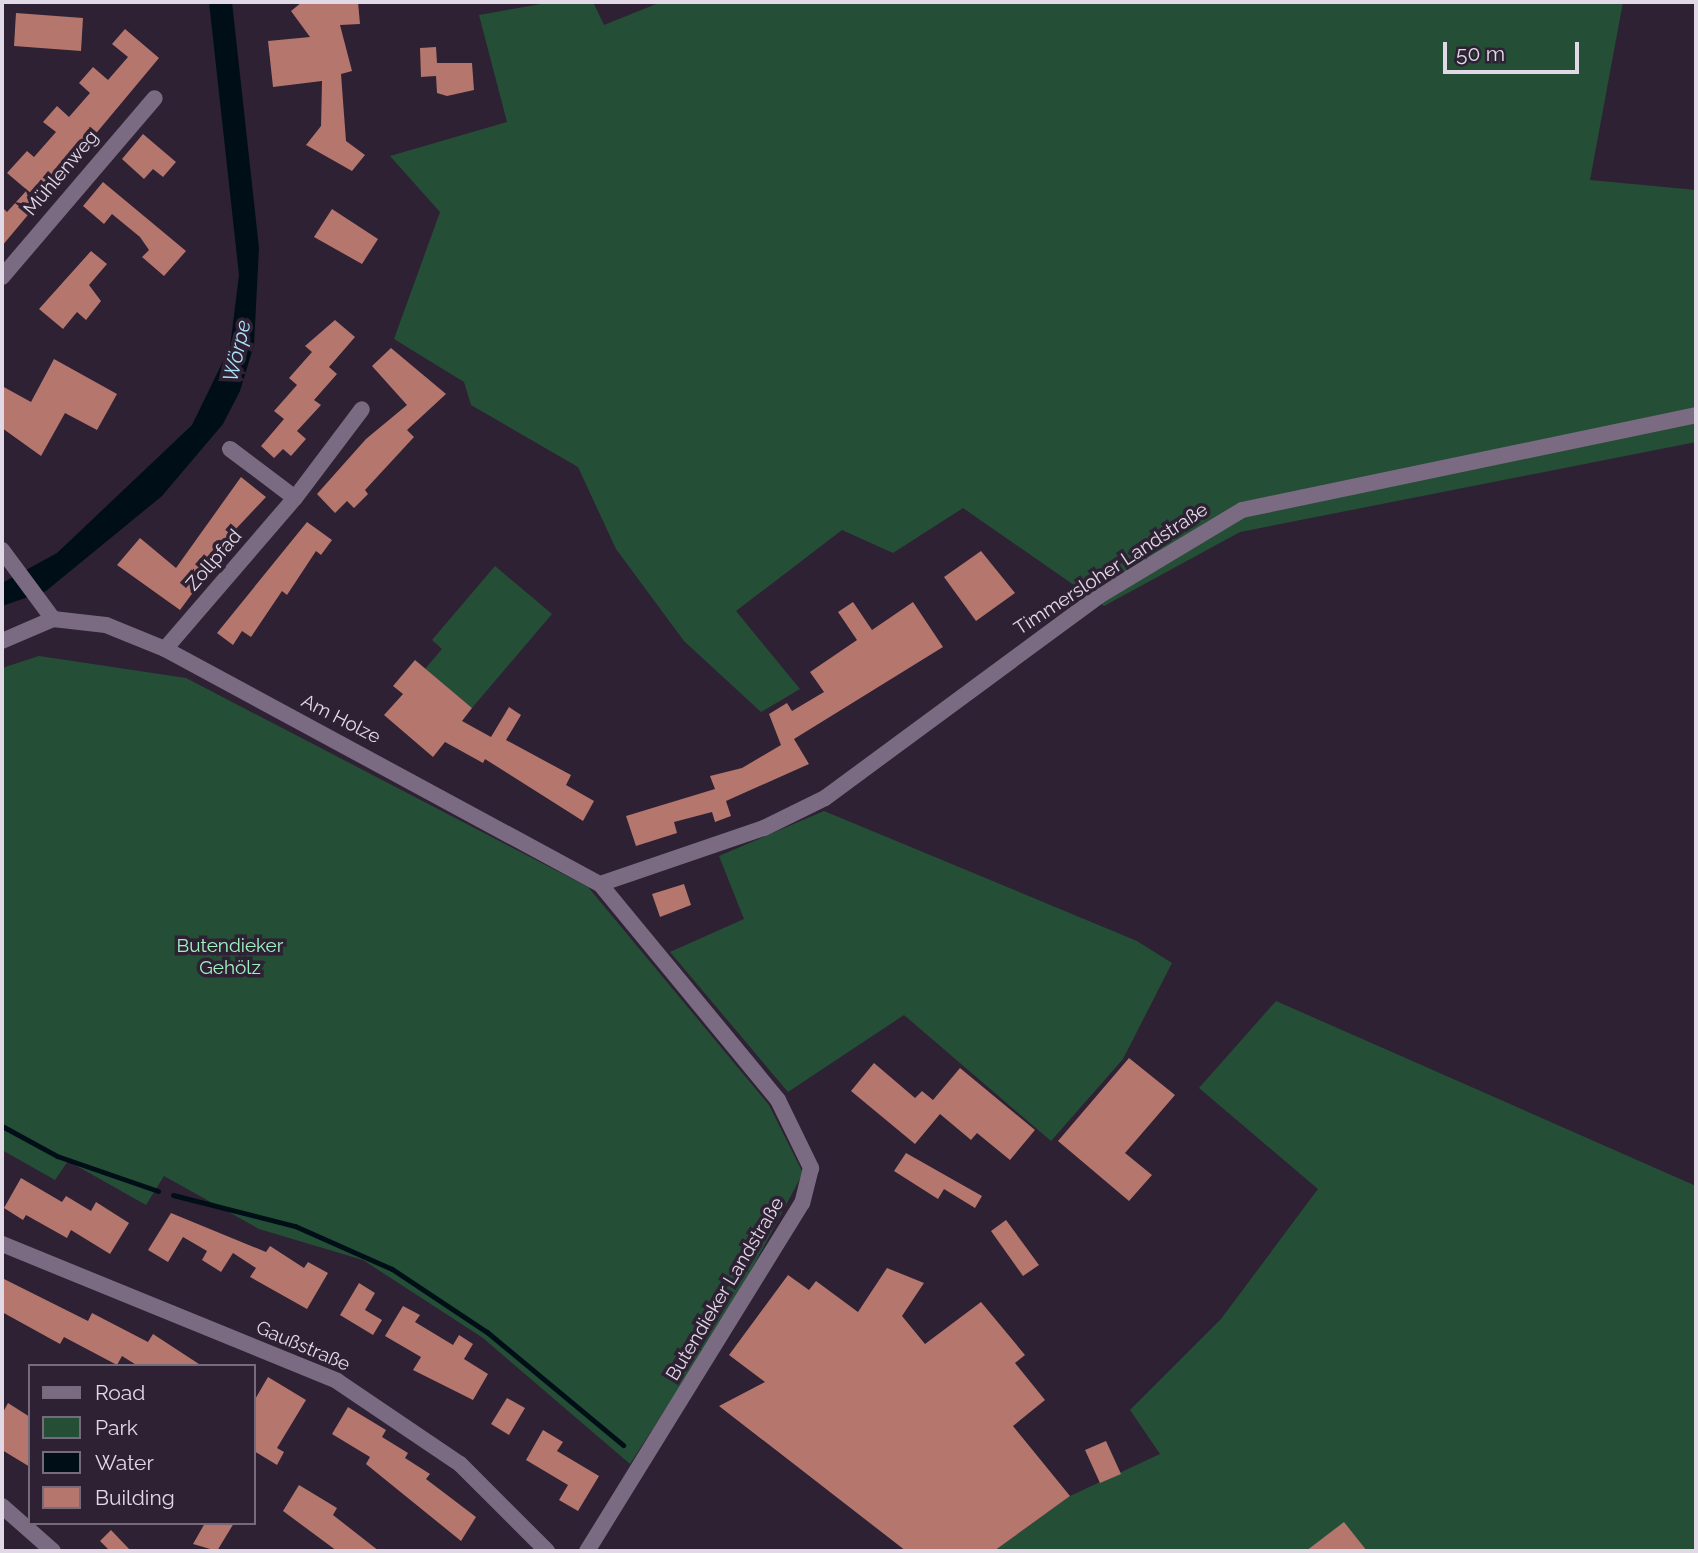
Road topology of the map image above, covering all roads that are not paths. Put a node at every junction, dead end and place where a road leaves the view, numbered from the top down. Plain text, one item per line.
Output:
1 (155, 98) dead end
2 (2, 278) edge
3 (362, 409) dead end
4 (1696, 415) edge
5 (230, 449) dead end
6 (295, 498) junction
7 (2, 550) edge
8 (53, 619) junction
9 (2, 641) edge
10 (165, 649) junction
11 (600, 884) junction
12 (2, 1244) edge
13 (2, 1506) edge
14 (54, 1551) edge
15 (547, 1551) edge
16 (587, 1551) edge

1 - 2 street, Mühlenweg
3 - 6 street, Zollpfad
4 - 11 street, Timmersloher Landstraße
5 - 6 street
6 - 10 street, Zollpfad
7 - 8 street
8 - 9 street
8 - 10 street, Am Holze
10 - 11 street, Am Holze
11 - 16 street, Butendieker Landstraße
12 - 15 street, Gaußstraße
13 - 14 street

